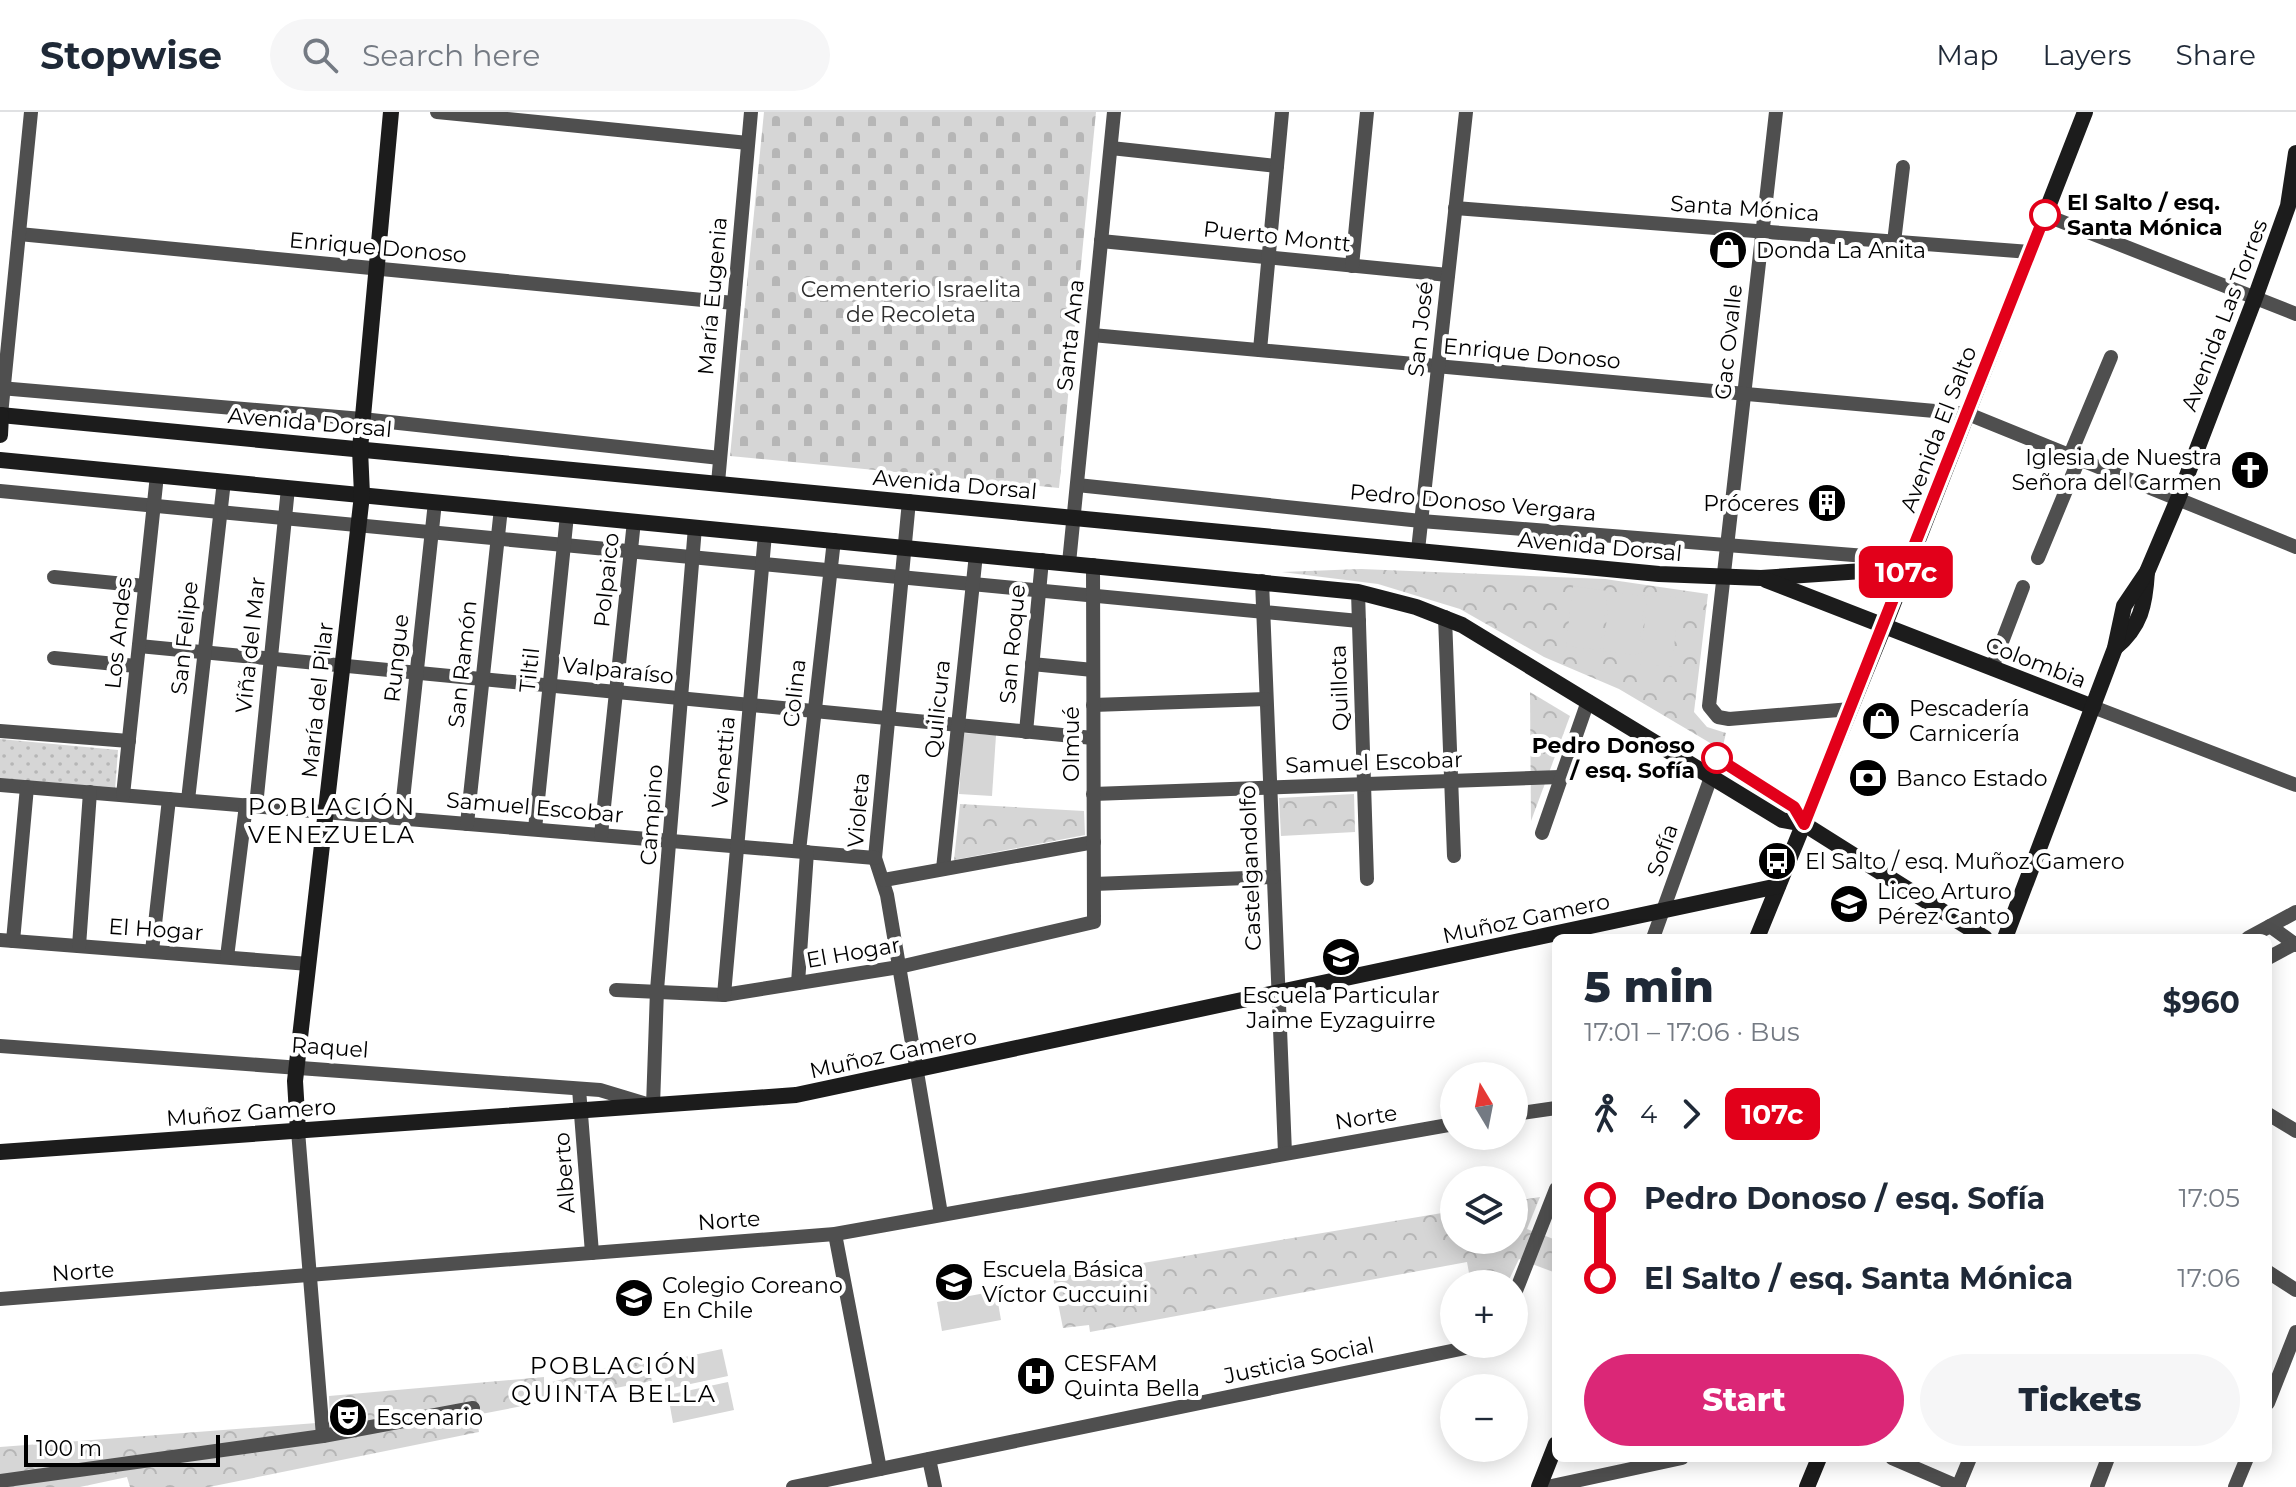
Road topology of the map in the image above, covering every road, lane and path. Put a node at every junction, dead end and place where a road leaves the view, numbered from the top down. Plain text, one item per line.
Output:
1 (31, 112) edge
2 (391, 112) edge
3 (437, 112) edge
4 (751, 112) edge
5 (1114, 112) edge
6 (1282, 112) edge
7 (1367, 112) edge
8 (1466, 112) edge
9 (1776, 112) edge
10 (2085, 112) edge
11 (748, 143) junction
12 (1111, 148) junction
13 (2296, 153) edge
14 (1277, 166) junction
15 (1903, 167) dead end
16 (2292, 201) edge
17 (1455, 208) junction
18 (2045, 215) junction
19 (1763, 231) junction
20 (19, 234) junction
21 (1101, 241) junction
22 (1894, 242) junction
23 (2030, 252) junction
24 (1269, 257) junction
25 (1352, 266) junction
26 (376, 268) junction
27 (1448, 275) junction
28 (2255, 298) junction
29 (734, 303) junction
30 (2296, 314) edge
31 (1092, 335) junction
32 (1260, 350) junction
33 (2111, 357) dead end
34 (1438, 366) junction
35 (2, 388) edge
36 (1745, 394) junction
37 (1968, 414) junction
38 (0, 415) edge
39 (362, 419) junction
40 (0, 435) edge
41 (360, 449) junction
42 (2074, 457) junction
43 (720, 458) junction
44 (0, 460) edge
45 (157, 475) junction
46 (224, 481) junction
47 (718, 483) junction
48 (1077, 485) junction
49 (288, 488) junction
50 (0, 491) edge
51 (362, 495) junction
52 (2178, 499) junction
53 (909, 501) junction
54 (435, 502) junction
55 (153, 506) junction
56 (501, 508) junction
57 (221, 512) junction
58 (567, 515) junction
59 (1073, 517) junction
60 (285, 518) junction
61 (634, 521) junction
62 (1421, 521) junction
63 (358, 526) junction
64 (695, 527) junction
65 (432, 532) junction
66 (765, 534) junction
67 (497, 538) junction
68 (834, 540) junction
69 (564, 544) junction
70 (1728, 545) junction
71 (905, 547) junction
72 (2296, 547) edge
73 (1418, 550) junction
74 (631, 551) junction
75 (976, 554) junction
76 (1866, 556) dead end
77 (693, 558) junction
78 (2038, 558) dead end
79 (1042, 560) junction
80 (1069, 563) junction
81 (762, 564) junction
82 (1093, 565) junction
83 (1907, 568) junction
84 (830, 572) junction
85 (54, 577) dead end
86 (902, 578) junction
87 (1724, 578) junction
88 (1761, 578) junction
89 (1262, 581) junction
90 (972, 584) junction
91 (145, 586) junction
92 (2023, 587) dead end
93 (1039, 590) junction
94 (1358, 592) junction
95 (1093, 595) junction
96 (1263, 612) junction
97 (1445, 617) junction
98 (1359, 621) junction
99 (1884, 626) junction
100 (139, 646) junction
101 (205, 652) junction
102 (54, 658) dead end
103 (271, 659) junction
104 (1032, 664) junction
105 (136, 666) junction
106 (343, 666) junction
107 (1992, 668) junction
108 (1093, 670) junction
109 (417, 673) junction
110 (482, 679) junction
111 (549, 685) junction
112 (616, 692) junction
113 (681, 698) junction
114 (1266, 699) junction
115 (1588, 701) junction
116 (750, 705) junction
117 (1093, 705) junction
118 (2093, 707) junction
119 (1851, 709) junction
120 (815, 711) junction
121 (889, 718) junction
122 (958, 725) junction
123 (0, 731) edge
124 (1026, 732) junction
125 (1093, 738) junction
126 (129, 741) junction
127 (1560, 777) junction
128 (1711, 777) junction
129 (1451, 781) junction
130 (1364, 784) junction
131 (0, 785) edge
132 (2296, 785) edge
133 (27, 787) junction
134 (1269, 788) junction
135 (90, 792) junction
136 (1093, 794) junction
137 (123, 795) junction
138 (169, 799) junction
139 (188, 800) junction
140 (251, 806) junction
141 (326, 812) junction
142 (401, 818) junction
143 (467, 824) junction
144 (1804, 824) junction
145 (535, 829) junction
146 (1542, 833) dead end
147 (601, 835) junction
148 (672, 841) junction
149 (1094, 842) junction
150 (738, 846) junction
151 (803, 852) junction
152 (1454, 856) dead end
153 (875, 858) junction
154 (943, 869) junction
155 (1273, 877) junction
156 (1367, 879) dead end
157 (884, 880) junction
158 (1094, 884) junction
159 (1778, 886) junction
160 (1664, 910) junction
161 (2296, 912) edge
162 (1094, 922) joint
163 (2270, 926) junction
164 (1552, 934) edge
165 (1553, 934) edge
166 (1655, 934) edge
167 (1759, 934) edge
168 (1979, 934) edge
169 (2007, 934) edge
170 (2255, 934) edge
171 (6, 941) edge
172 (2295, 944) edge
173 (79, 946) junction
174 (152, 951) junction
175 (2272, 956) edge
176 (227, 957) junction
177 (309, 964) junction
178 (899, 967) junction
179 (798, 983) junction
180 (616, 990) dead end
181 (657, 990) junction
182 (1277, 994) junction
183 (724, 995) junction
184 (0, 1046) edge
185 (298, 1067) junction
186 (918, 1070) junction
187 (579, 1089) junction
188 (653, 1106) junction
189 (1552, 1109) edge
190 (581, 1111) junction
191 (1528, 1112) edge
192 (2272, 1116) edge
193 (1440, 1126) edge
194 (298, 1131) junction
195 (2296, 1131) edge
196 (0, 1152) edge
197 (1285, 1153) junction
198 (1552, 1199) edge
199 (941, 1214) junction
200 (835, 1234) junction
201 (592, 1253) junction
202 (1524, 1270) edge
203 (310, 1275) junction
204 (2272, 1275) edge
205 (2296, 1290) edge
206 (0, 1299) edge
207 (2296, 1332) edge
208 (1440, 1353) edge
209 (2272, 1393) edge
210 (473, 1408) dead end
211 (323, 1436) junction
212 (1552, 1454) edge
213 (929, 1459) junction
214 (1663, 1462) edge
215 (1816, 1462) edge
216 (1901, 1462) edge
217 (1968, 1462) edge
218 (2106, 1462) edge
219 (2245, 1462) edge
220 (880, 1469) junction
221 (0, 1481) edge
222 (793, 1487) edge
223 (935, 1487) edge
224 (1539, 1487) edge
225 (1547, 1487) edge
226 (1807, 1487) edge
227 (1959, 1487) edge
228 (2097, 1487) edge
229 (2235, 1487) edge

1 - 20 street
2 - 26 main road, María del Pilar
3 - 11 street
4 - 11 street, María Eugenia
5 - 12 street, Santa Ana
6 - 14 street
7 - 25 street
8 - 17 street, San José
9 - 19 street, Gac Ovalle
10 - 18 main road, Avenida El Salto
11 - 29 street, María Eugenia
12 - 14 street
12 - 21 street, Santa Ana
13 - 16 main road, Avenida Las Torres
14 - 24 street
15 - 22 street
16 - 28 main road, Avenida Las Torres
17 - 19 street, Santa Mónica
17 - 27 street, San José
18 - 23 main road, Avenida El Salto
18 - 28 street
19 - 22 street, Santa Mónica
19 - 36 street, Gac Ovalle
20 - 26 street, Enrique Donoso
20 - 35 street
21 - 24 street, Puerto Montt
21 - 31 street, Santa Ana
22 - 23 street, Santa Mónica
23 - 37 main road, Avenida El Salto
24 - 25 street, Puerto Montt
24 - 32 street
25 - 27 street, Puerto Montt
26 - 29 street, Enrique Donoso
26 - 39 main road, María del Pilar
27 - 34 street, San José
28 - 30 street
28 - 52 main road, Avenida Las Torres
29 - 43 street, María Eugenia
31 - 32 street, Enrique Donoso
31 - 48 street, Santa Ana
32 - 34 street, Enrique Donoso
33 - 42 street
34 - 36 street, Enrique Donoso
34 - 62 street, San José
35 - 38 street
35 - 39 street, Avenida Dorsal
36 - 37 street, Enrique Donoso
36 - 70 street, Gac Ovalle
37 - 42 street, Enrique Donoso
37 - 83 main road, Avenida El Salto
38 - 40 main road
38 - 41 main road, Avenida Dorsal
39 - 41 main road, María del Pilar
39 - 43 street, Avenida Dorsal
41 - 47 main road, Avenida Dorsal
41 - 51 main road, María del Pilar
42 - 52 street, Enrique Donoso
42 - 78 street
43 - 47 street, María Eugenia
44 - 45 main road
45 - 46 main road
45 - 55 street, Los Andes
46 - 49 main road
46 - 57 street, San Felipe
47 - 53 main road, Avenida Dorsal
48 - 59 street, Santa Ana
48 - 62 street, Pedro Donoso Vergara
49 - 51 main road
49 - 60 street, Viña del Mar
50 - 55 street
51 - 54 main road
51 - 63 main road, María del Pilar
52 - 72 street, Enrique Donoso
52 - 118 main road, Avenida Las Torres
53 - 59 main road, Avenida Dorsal
53 - 71 street, Violeta
54 - 56 main road
54 - 65 street, Rungue
55 - 57 street
55 - 91 street, Los Andes
56 - 58 main road
56 - 67 street, San Ramón
57 - 60 street
57 - 101 street, San Felipe
58 - 61 main road
58 - 69 street, Tiltil
59 - 73 main road, Avenida Dorsal
59 - 80 street, Santa Ana
60 - 63 street
60 - 103 street, Viña del Mar
61 - 64 main road
61 - 74 street, Polpaico
62 - 70 street, Pedro Donoso Vergara
62 - 73 street, San José
63 - 65 street
63 - 106 main road, María del Pilar
64 - 66 main road
64 - 77 street, Campino
65 - 67 street
65 - 109 street, Rungue
66 - 68 main road
66 - 81 street, Venettia
67 - 69 street
67 - 110 street, San Ramón
68 - 71 main road
68 - 84 street, Colina
69 - 74 street
69 - 111 street, Tiltil
70 - 76 street, Pedro Donoso Vergara
70 - 87 street, Gac Ovalle
71 - 75 main road
71 - 86 street, Violeta
73 - 87 main road, Avenida Dorsal
74 - 77 street
74 - 112 street, Polpaico
75 - 79 main road
75 - 90 street, Quilicura
77 - 81 street
77 - 113 street, Campino
79 - 80 main road
79 - 93 street, San Roque
80 - 82 main road
81 - 84 street
81 - 116 street, Venettia
82 - 89 main road
82 - 95 street, Olmué
83 - 88 main road, Avenida Dorsal
83 - 99 main road, Avenida El Salto
84 - 86 street
84 - 120 street, Colina
85 - 91 street
86 - 90 street
86 - 121 street, Violeta
87 - 88 main road, Avenida Dorsal
87 - 119 street
88 - 99 main road, Colombia
89 - 94 main road
89 - 96 street, Castelgandolfo
90 - 93 street
90 - 122 street, Quilicura
91 - 100 street, Los Andes
92 - 107 street
93 - 95 street
93 - 104 street, San Roque
94 - 97 main road
94 - 98 street, Quillota
95 - 96 street
95 - 108 street, Olmué
96 - 98 street
96 - 114 street, Castelgandolfo
97 - 115 main road
97 - 129 street
98 - 130 street, Quillota
99 - 107 main road, Colombia
99 - 119 main road, Avenida El Salto
100 - 101 street, Valparaíso
100 - 105 street, Los Andes
101 - 103 street, Valparaíso
101 - 139 street, San Felipe
102 - 105 street
103 - 106 street, Valparaíso
103 - 140 street, Viña del Mar
104 - 108 street
104 - 124 street, San Roque
105 - 126 street, Los Andes
106 - 109 street, Valparaíso
106 - 141 main road, María del Pilar
107 - 118 main road, Colombia
108 - 117 street, Olmué
109 - 110 street, Valparaíso
109 - 142 street, Rungue
110 - 111 street, Valparaíso
110 - 143 street, San Ramón
111 - 112 street, Valparaíso
111 - 145 street, Tiltil
112 - 113 street, Valparaíso
112 - 147 street, Polpaico
113 - 116 street, Valparaíso
113 - 148 street, Campino
114 - 117 street
114 - 134 street, Castelgandolfo
115 - 127 street
115 - 128 main road
116 - 120 street, Valparaíso
116 - 150 street, Venettia
117 - 125 street, Olmué
118 - 132 street, Colombia
118 - 169 main road, Avenida Las Torres
119 - 144 main road, Avenida El Salto
120 - 121 street, Valparaíso
120 - 151 street, Colina
121 - 122 street, Valparaíso
121 - 153 street, Violeta
122 - 124 street, Valparaíso
122 - 154 street, Quilicura
123 - 126 street
124 - 125 street, Valparaíso
125 - 136 street, Olmué
126 - 137 street, Los Andes
127 - 129 street, Samuel Escobar
127 - 146 street
128 - 144 main road
128 - 160 street, Sofía
129 - 130 street, Samuel Escobar
129 - 152 street
130 - 134 street, Samuel Escobar
130 - 156 street, Quillota
131 - 133 street, Samuel Escobar
133 - 135 street, Samuel Escobar
133 - 171 street
134 - 136 street, Samuel Escobar
134 - 155 street, Castelgandolfo
135 - 137 street, Samuel Escobar
135 - 173 street
136 - 149 street, Olmué
137 - 138 street, Samuel Escobar
138 - 139 street, Samuel Escobar
138 - 174 street
139 - 140 street, Samuel Escobar
140 - 141 street, Samuel Escobar
140 - 176 street, Viña del Mar
141 - 142 street, Samuel Escobar
141 - 177 main road, María del Pilar
142 - 143 street, Samuel Escobar
143 - 145 street, Samuel Escobar
144 - 159 main road, Avenida El Salto
144 - 168 main road
145 - 147 street, Samuel Escobar
147 - 148 street, Samuel Escobar
148 - 150 street, Samuel Escobar
148 - 181 street, Campino
149 - 154 street
149 - 158 street, Olmué
150 - 151 street, Samuel Escobar
150 - 183 street, Venettia
151 - 153 street, Samuel Escobar
151 - 179 street, Colina
153 - 157 street, Violeta
154 - 157 street
155 - 158 street
155 - 182 street, Castelgandolfo
157 - 178 street, Violeta
158 - 162 street, Olmué
159 - 160 main road, Muñoz Gamero
159 - 167 main road, Avenida El Salto
160 - 165 main road, Muñoz Gamero
160 - 166 street, Sofía
161 - 163 street
162 - 178 street, El Hogar
163 - 170 street
163 - 172 street
164 - 182 main road, Muñoz Gamero
171 - 173 street, El Hogar
172 - 175 street
173 - 174 street, El Hogar
174 - 176 street, El Hogar
176 - 177 street, El Hogar
177 - 185 main road, María del Pilar
178 - 179 street, El Hogar
178 - 186 street, Violeta
179 - 183 street, El Hogar
180 - 181 street, El Hogar
181 - 183 street, El Hogar
181 - 188 street, Campino
182 - 186 main road, Muñoz Gamero
182 - 197 street, Castelgandolfo
184 - 185 street, Raquel
185 - 187 street, Raquel
185 - 194 main road, María del Pilar
186 - 188 main road, Muñoz Gamero
186 - 199 street, Violeta
187 - 188 street, Raquel
187 - 190 street, Alberto
188 - 190 main road, Muñoz Gamero
189 - 191 street
190 - 194 main road, Muñoz Gamero
190 - 201 street, Alberto
192 - 195 street
193 - 197 street, Norte
194 - 196 main road, Muñoz Gamero
194 - 203 street, María del Pilar
197 - 199 street, Norte
198 - 202 street
199 - 200 street, Norte
200 - 201 street, Norte
200 - 220 street
201 - 203 street, Norte
203 - 206 street, Norte
203 - 211 street, María del Pilar
204 - 205 street
207 - 209 street
208 - 213 street, Justicia Social
210 - 211 street
211 - 221 street
212 - 224 main road
213 - 220 street, Justicia Social
213 - 223 street
214 - 225 street
215 - 226 main road
216 - 227 street
217 - 227 street
218 - 228 street
219 - 229 street
220 - 222 street, Justicia Social

